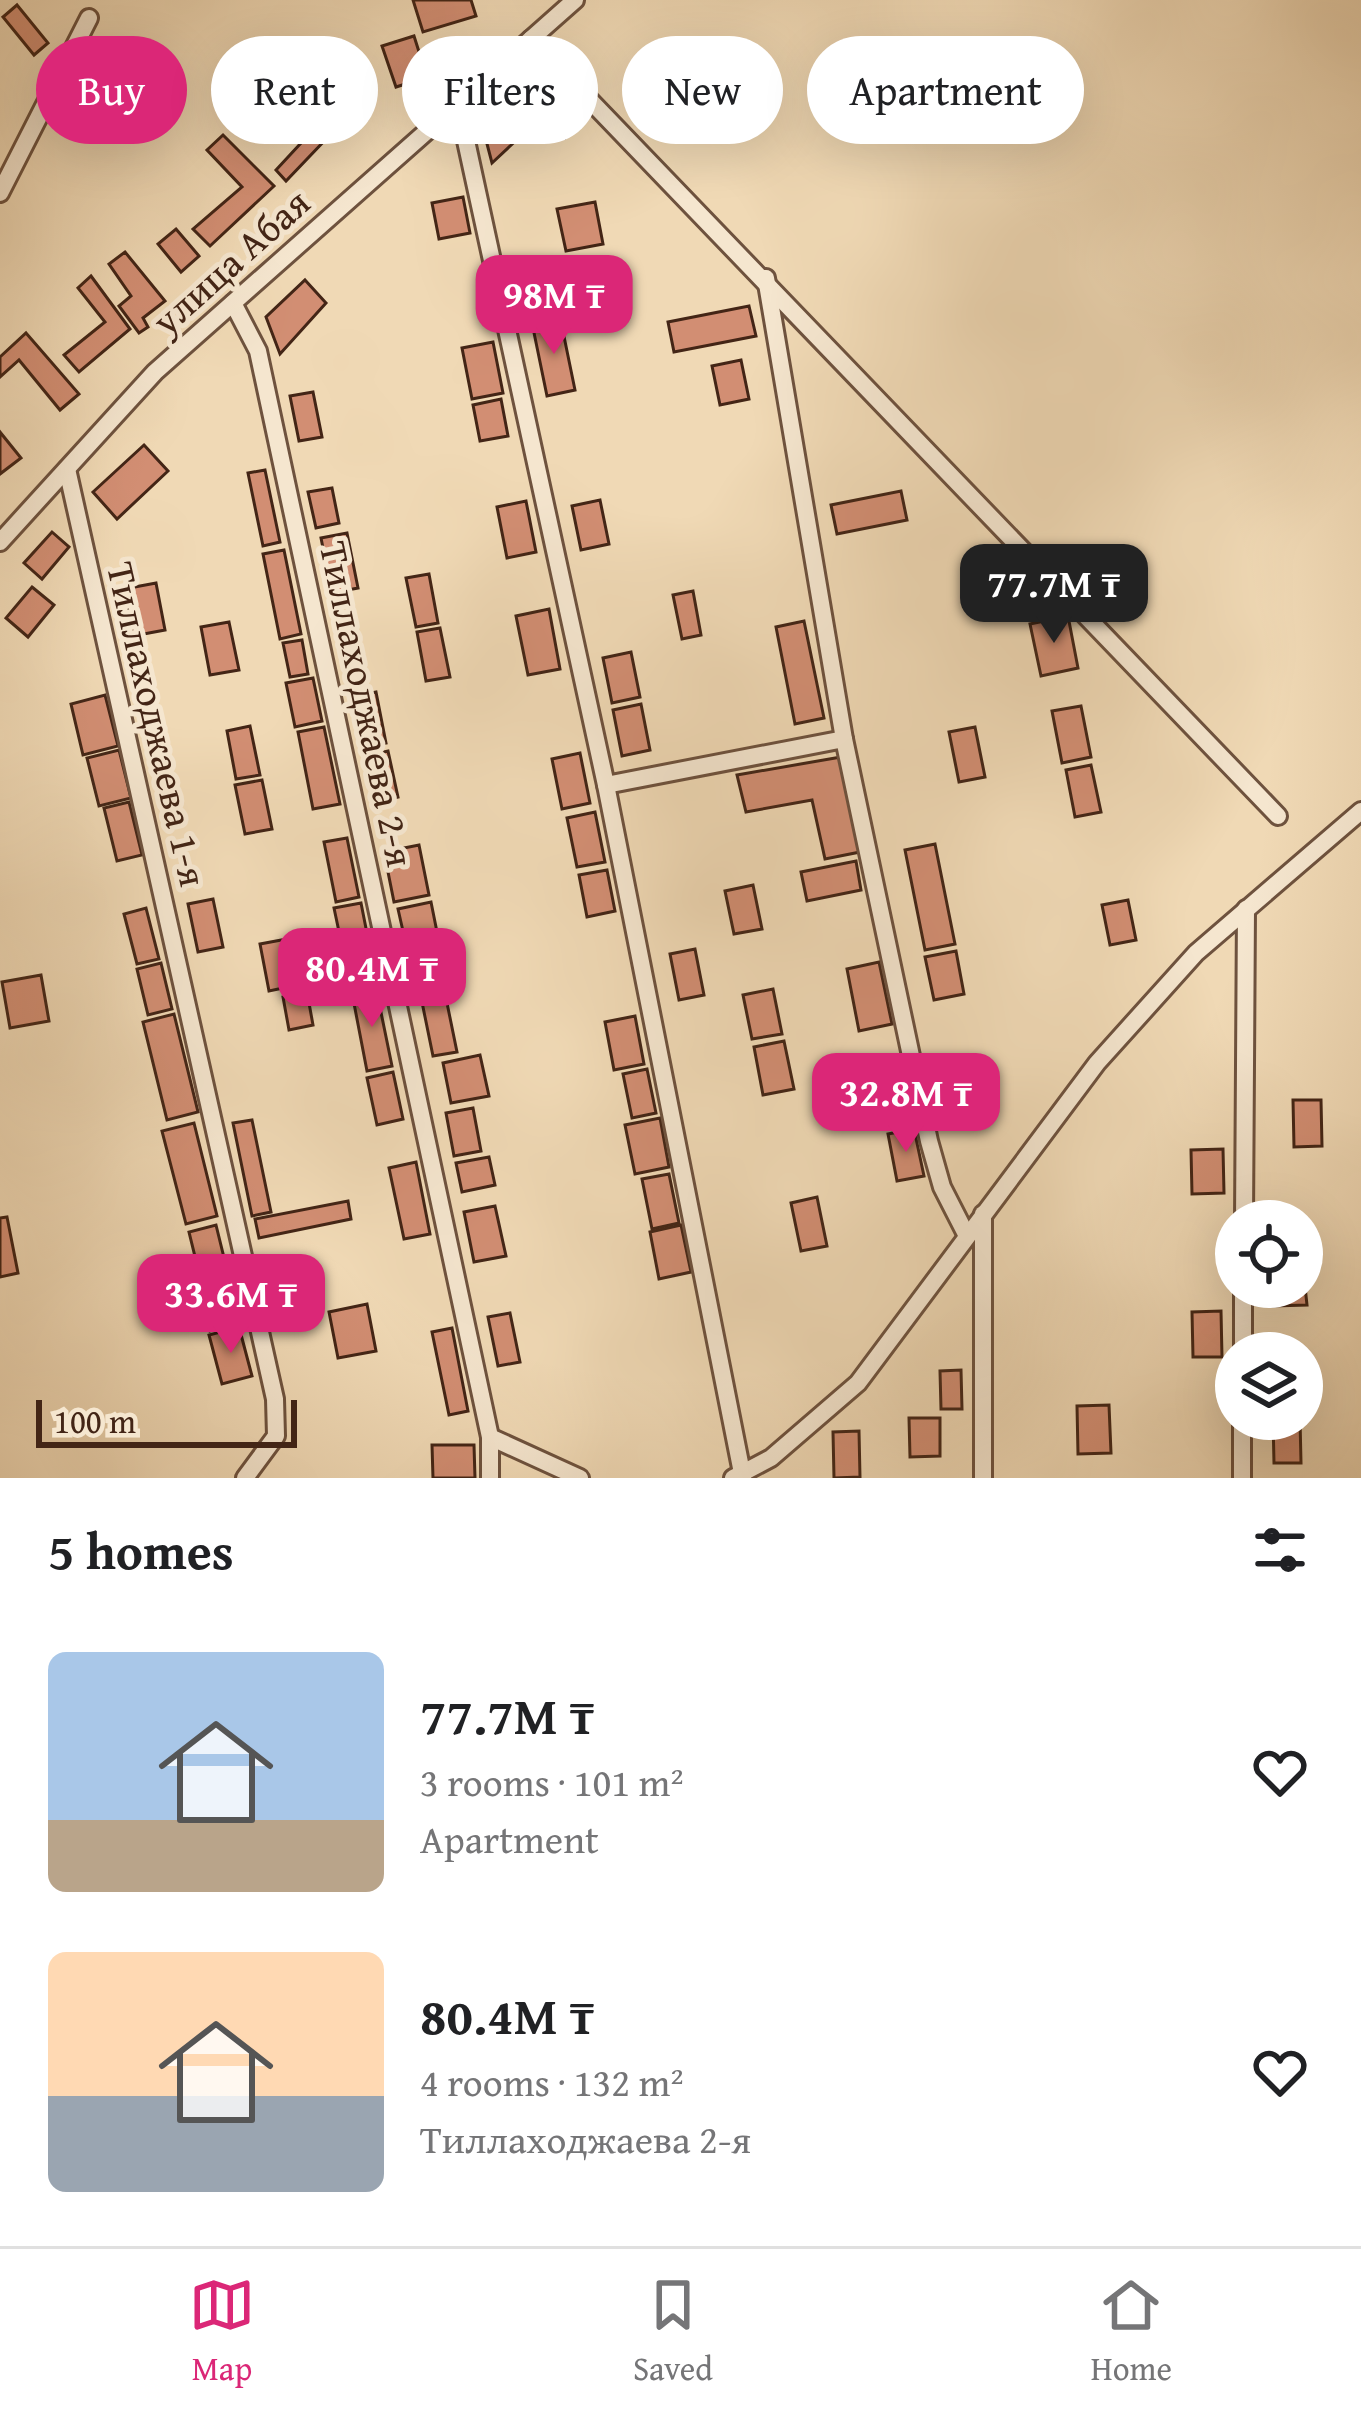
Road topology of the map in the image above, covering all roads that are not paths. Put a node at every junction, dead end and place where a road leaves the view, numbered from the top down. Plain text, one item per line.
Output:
1 (575, 0) edge
2 (89, 18) dead end
3 (534, 36) edge
4 (598, 107) edge
5 (413, 144) edge
6 (467, 144) edge
7 (0, 193) edge
8 (766, 277) junction
9 (233, 303) junction
10 (67, 469) junction
11 (0, 542) edge
12 (844, 739) junction
13 (607, 785) junction
14 (1361, 811) edge
15 (1278, 816) dead end
16 (1246, 909) junction
17 (1244, 1200) edge
18 (983, 1213) junction
19 (966, 1234) junction
20 (490, 1437) junction
21 (1242, 1440) edge
22 (739, 1477) edge
23 (245, 1478) edge
24 (490, 1478) edge
25 (580, 1478) edge
26 (983, 1478) edge
27 (1241, 1478) edge

1 - 3 street, улица Абая
2 - 7 street
4 - 8 street
5 - 9 street, улица Абая
6 - 13 street
8 - 12 street
8 - 15 street
9 - 10 street, улица Абая
9 - 20 street, Тиллаходжаева 2-я
10 - 11 street, улица Абая
10 - 23 street, Тиллаходжаева 1-я
12 - 13 street
12 - 19 street
13 - 22 street
14 - 16 street
16 - 17 street
16 - 18 street
18 - 19 street
18 - 26 street
19 - 22 street
20 - 24 street, Тиллаходжаева 2-я
20 - 25 street
21 - 27 street

